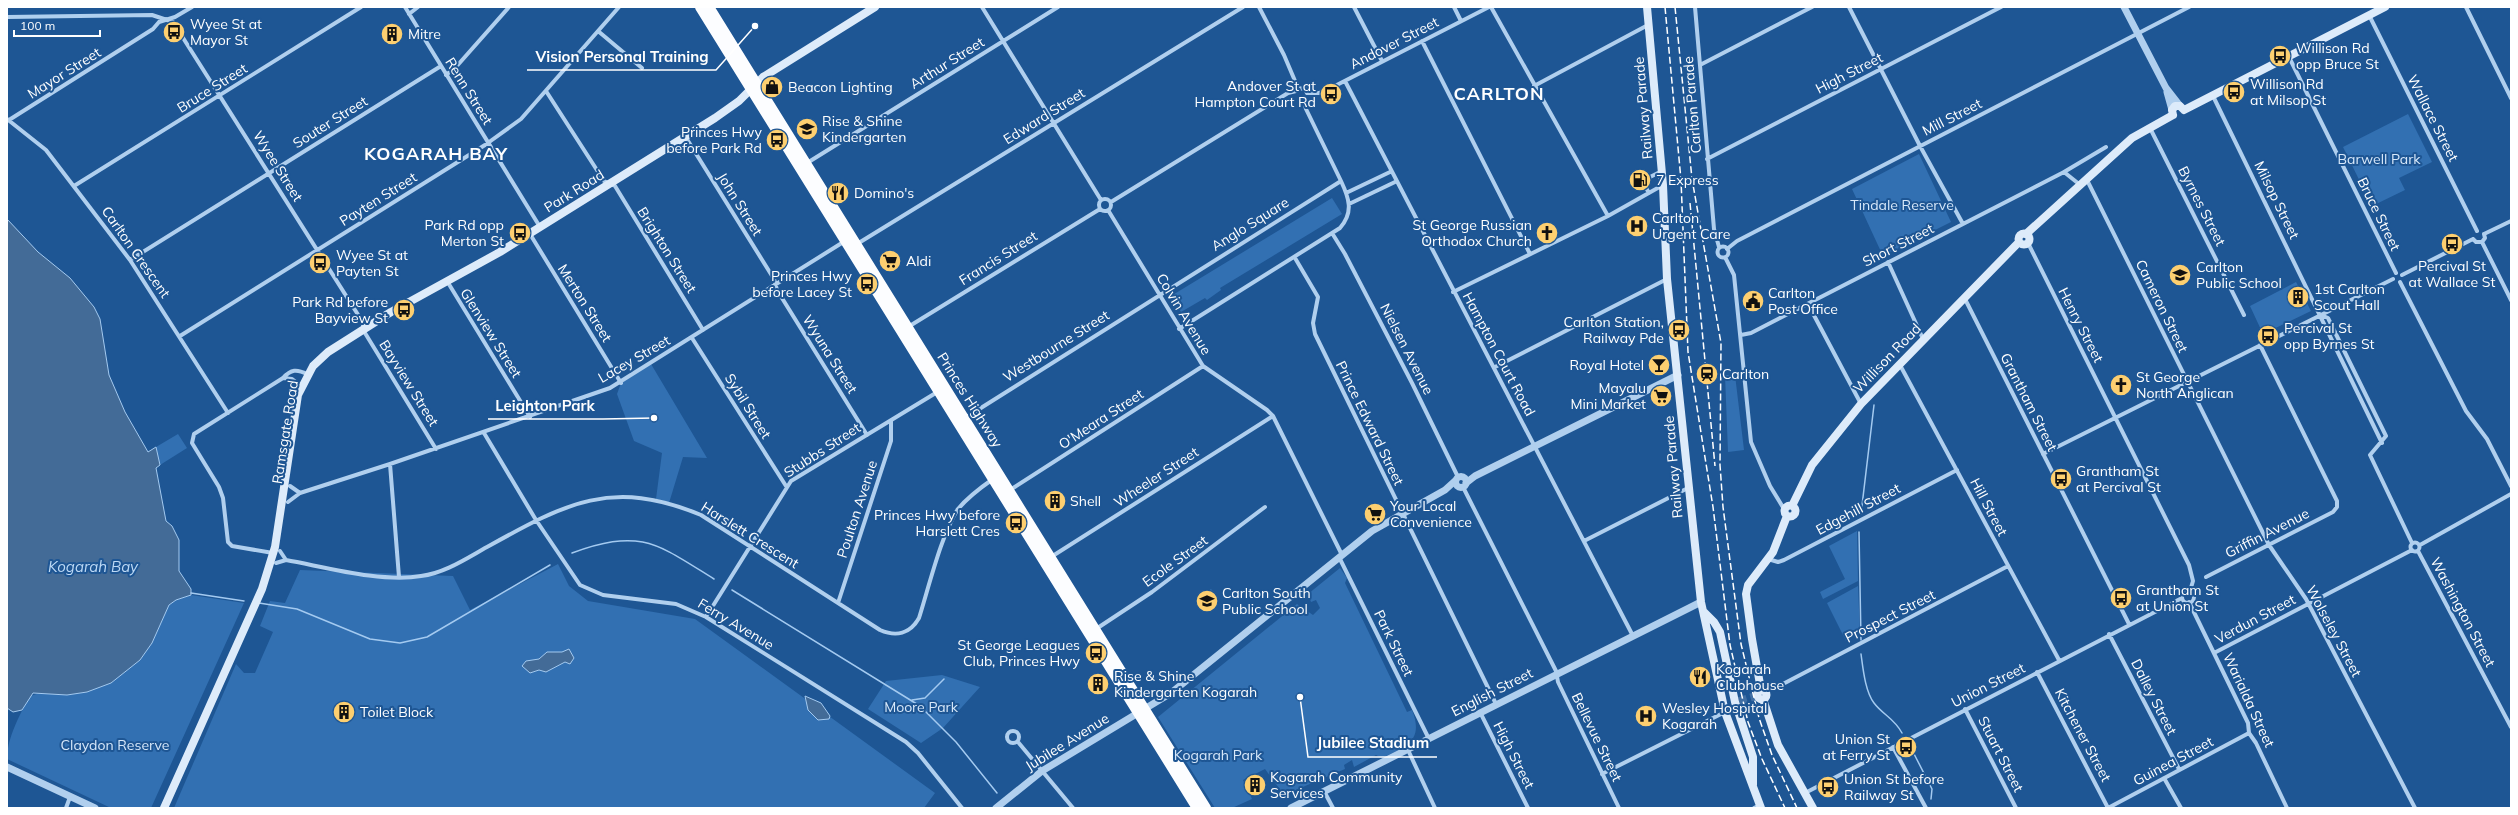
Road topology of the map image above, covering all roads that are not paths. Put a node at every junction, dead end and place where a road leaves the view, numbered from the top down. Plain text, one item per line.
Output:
1 (192, 7) edge
2 (405, 7) edge
3 (418, 7) edge
4 (509, 7) edge
5 (619, 7) edge
6 (700, 7) edge
7 (709, 7) edge
8 (875, 7) edge
9 (982, 7) edge
10 (1058, 7) edge
11 (1243, 7) edge
12 (1259, 7) edge
13 (1354, 7) edge
14 (1454, 7) edge
15 (1490, 7) edge
16 (1647, 7) edge
17 (1695, 7) edge
18 (1812, 7) edge
19 (1849, 7) edge
20 (2001, 7) edge
21 (2124, 7) edge
22 (2189, 7) edge
23 (2385, 7) edge
24 (2466, 7) edge
25 (358, 8) edge
26 (409, 14) junction
27 (2369, 15) junction
28 (7, 17) edge
29 (168, 20) junction
30 (1461, 21) junction
31 (1649, 24) junction
32 (598, 31) junction
33 (2138, 34) junction
34 (1003, 41) junction
35 (1422, 41) junction
36 (2289, 57) junction
37 (1382, 61) junction
38 (1700, 65) junction
39 (441, 66) junction
40 (642, 68) dead end
41 (1882, 69) junction
42 (446, 75) junction
43 (1344, 81) junction
44 (754, 86) junction
45 (1534, 86) junction
46 (2166, 88) junction
47 (546, 90) junction
48 (1297, 90) junction
49 (1307, 93) junction
50 (220, 95) junction
51 (2213, 96) junction
52 (1303, 97) junction
53 (2511, 98) edge
54 (2182, 108) junction
55 (2173, 112) junction
56 (8, 120) edge
57 (1053, 124) junction
58 (2150, 127) junction
59 (685, 136) junction
60 (488, 143) junction
61 (1920, 146) junction
62 (2106, 147) dead end
63 (1707, 159) junction
64 (806, 163) junction
65 (269, 172) junction
66 (1390, 172) junction
67 (1662, 172) junction
68 (2064, 172) junction
69 (2086, 178) junction
70 (1341, 181) junction
71 (1395, 182) junction
72 (610, 184) junction
73 (2078, 184) junction
74 (1663, 185) junction
75 (74, 186) junction
76 (1346, 193) junction
77 (1649, 193) junction
78 (1101, 200) junction
79 (1111, 202) junction
80 (1349, 204) junction
81 (1100, 209) junction
82 (1108, 210) junction
83 (1608, 216) junction
84 (2511, 221) edge
85 (1963, 224) junction
86 (540, 228) junction
87 (2476, 231) junction
88 (530, 234) junction
89 (1332, 234) junction
90 (2484, 234) junction
91 (2027, 239) junction
92 (2473, 239) junction
93 (845, 240) junction
94 (2482, 242) junction
95 (857, 244) junction
96 (1720, 247) junction
97 (1727, 249) junction
98 (318, 250) junction
99 (1530, 254) junction
100 (1725, 257) junction
101 (1295, 258) junction
102 (130, 260) junction
103 (1888, 262) junction
104 (2396, 273) junction
105 (2402, 275) junction
106 (1667, 279) junction
107 (2393, 279) junction
108 (447, 281) junction
109 (2400, 282) junction
110 (775, 284) junction
111 (1453, 292) junction
112 (1159, 293) junction
113 (1964, 297) junction
114 (2511, 300) edge
115 (1808, 304) junction
116 (2244, 315) dead end
117 (2321, 315) junction
118 (908, 327) junction
119 (364, 329) junction
120 (1179, 329) junction
121 (704, 330) junction
122 (1741, 335) junction
123 (180, 336) junction
124 (692, 338) junction
125 (1923, 338) junction
126 (2260, 345) junction
127 (1899, 364) junction
128 (1203, 366) junction
129 (1495, 367) junction
130 (307, 374) junction
131 (1678, 375) junction
132 (283, 378) junction
133 (2187, 382) junction
134 (621, 383) junction
135 (301, 386) junction
136 (939, 391) junction
137 (1861, 404) junction
138 (228, 413) junction
139 (1273, 416) junction
140 (530, 417) junction
141 (2115, 417) junction
142 (965, 418) junction
143 (891, 421) junction
144 (484, 432) junction
145 (867, 434) junction
146 (1535, 445) junction
147 (436, 449) junction
148 (2043, 454) junction
149 (390, 464) junction
150 (2230, 466) joint
151 (1957, 470) junction
152 (993, 479) junction
153 (1461, 482) junction
154 (290, 486) junction
155 (786, 486) junction
156 (2511, 486) edge
157 (1688, 488) junction
158 (1010, 490) junction
159 (300, 493) junction
160 (2511, 494) edge
161 (288, 502) junction
162 (1265, 507) dead end
163 (1786, 513) junction
164 (1402, 514) junction
165 (536, 520) junction
166 (1584, 541) junction
167 (2412, 543) junction
168 (2269, 545) junction
169 (2420, 545) junction
170 (750, 546) junction
171 (2412, 550) junction
172 (2418, 551) junction
173 (277, 552) junction
174 (1340, 556) junction
175 (1051, 557) junction
176 (1768, 559) junction
177 (286, 560) junction
178 (276, 563) junction
179 (2008, 566) junction
180 (398, 577) junction
181 (2206, 577) dead end
182 (262, 589) junction
183 (2190, 591) junction
184 (2182, 598) junction
185 (1702, 602) junction
186 (2189, 602) junction
187 (838, 603) junction
188 (2308, 604) junction
189 (1704, 612) junction
190 (706, 617) junction
191 (2129, 624) junction
192 (1096, 629) junction
193 (2109, 634) junction
194 (1633, 636) junction
195 (2214, 653) junction
196 (2059, 660) junction
197 (2037, 672) junction
198 (1557, 675) junction
199 (1781, 685) dead end
200 (1496, 704) junction
201 (1965, 709) junction
202 (1142, 711) junction
203 (1480, 712) junction
204 (1725, 712) junction
205 (2511, 727) edge
206 (2249, 733) junction
207 (1429, 739) junction
208 (1018, 742) dead end
209 (1893, 747) junction
210 (1408, 750) junction
211 (1751, 752) junction
212 (1743, 765) junction
213 (7, 767) edge
214 (2179, 769) junction
215 (1042, 771) junction
216 (1602, 774) junction
217 (2164, 778) junction
218 (1753, 788) junction
219 (1324, 792) junction
220 (1804, 793) junction
221 (70, 796) junction
222 (1293, 807) edge
223 (1758, 807) edge
224 (66, 808) edge
225 (95, 808) edge
226 (164, 808) edge
227 (962, 808) edge
228 (996, 808) edge
229 (1073, 808) edge
230 (1197, 808) edge
231 (1206, 808) edge
232 (1332, 808) edge
233 (1435, 808) edge
234 (1528, 808) edge
235 (1620, 808) edge
236 (1813, 808) edge
237 (1926, 808) edge
238 (2016, 808) edge
239 (2108, 808) edge
240 (2181, 808) edge
241 (2287, 808) edge
242 (2415, 808) edge

1 - 29 street, Mayor Street
2 - 26 street, Renn Street
3 - 26 street
4 - 42 street
5 - 32 street, Payten Street
6 - 44 highway, Princes Highway
7 - 44 highway, Princes Highway
8 - 44 main road, Park Road
9 - 34 street
10 - 34 street, Arthur Street
11 - 57 street, Edward Street
12 - 48 street
13 - 37 street
14 - 30 street
15 - 30 street, Andover Street
15 - 45 street
16 - 31 main road, Railway Parade
17 - 38 street, Carlton Parade
18 - 38 street
19 - 41 street
20 - 41 street, High Street
21 - 33 street
22 - 33 street, Mill Street
23 - 27 main road
24 - 53 street
25 - 50 street, Bruce Street
26 - 39 street, Renn Street
27 - 36 main road
27 - 87 street, Wallace Street
28 - 29 street
29 - 50 street, Wyee Street
29 - 56 street, Mayor Street
30 - 35 street, Andover Street
31 - 45 street
31 - 67 main road, Railway Parade
32 - 40 street
32 - 47 street, Payten Street
33 - 46 street
33 - 61 street, Mill Street
34 - 57 street
34 - 64 street, Arthur Street
35 - 37 street, Andover Street
35 - 99 street
36 - 51 main road
36 - 104 street, Bruce Street
37 - 43 street, Andover Street
38 - 63 street, Carlton Parade
39 - 42 street, Renn Street
39 - 65 street, Souter Street
41 - 61 street
41 - 63 street, High Street
42 - 60 street, Renn Street
43 - 49 street, Andover Street
43 - 66 street, Hampton Court Road
44 - 59 main road, Park Road
44 - 64 highway, Princes Highway
44 - 93 highway, Princes Highway
45 - 83 street
46 - 54 street
46 - 55 street
47 - 60 street, Payten Street
47 - 72 street, Brighton Street
48 - 49 street
48 - 52 street
48 - 79 street
49 - 52 street
50 - 65 street, Wyee Street
50 - 75 street, Bruce Street
51 - 54 main road
51 - 117 street, Milsop Street
52 - 70 street
54 - 55 main road
55 - 58 main road
56 - 75 street, Carlton Crescent
57 - 78 street
57 - 95 street, Edward Street
58 - 69 main road
58 - 116 street, Byrnes Street
59 - 72 main road, Park Road
59 - 110 street, John Street
60 - 86 street, Renn Street
60 - 98 street, Payten Street
61 - 85 street
61 - 97 street, Mill Street
62 - 68 street, Short Street
63 - 96 street, Carlton Parade
64 - 95 highway, Princes Highway
65 - 98 street, Wyee Street
65 - 102 street, Souter Street
66 - 71 street, Hampton Court Road
66 - 76 street
67 - 74 main road, Railway Parade
67 - 77 street
68 - 73 street
68 - 85 street, Short Street
69 - 73 main road
69 - 133 street, Cameron Street
70 - 76 street
70 - 112 street, Anglo Square
71 - 80 street
71 - 111 street, Hampton Court Road
72 - 86 main road, Park Road
72 - 121 street, Brighton Street
73 - 91 main road
74 - 77 street
74 - 106 main road, Railway Parade
75 - 102 street, Carlton Crescent
76 - 80 street
77 - 83 street
78 - 79 street
78 - 81 street
79 - 82 street
80 - 89 street
81 - 82 street
81 - 118 street, Francis Street
82 - 112 street, Colvin Avenue
83 - 99 street
84 - 90 street
85 - 103 street, Short Street
86 - 88 main road, Park Road
87 - 90 street
87 - 92 street
88 - 108 main road, Park Road
88 - 134 street, Merton Street
89 - 101 street
89 - 153 street, Nielsen Avenue
90 - 94 street
91 - 113 main road, Willison Road
91 - 141 street, Henry Street
92 - 94 street
92 - 105 street
93 - 110 street, Lacey Street
93 - 136 highway, Princes Highway
94 - 114 street
95 - 118 highway, Princes Highway
96 - 97 street
96 - 100 street, Carlton Parade
97 - 100 street
98 - 119 street, Wyee Street
98 - 123 street, Payten Street
99 - 111 street
100 - 122 street
101 - 120 street
101 - 164 street, Prince Edward Street
102 - 123 street, Carlton Crescent
103 - 115 street, Short Street
103 - 125 street
104 - 105 street
104 - 107 street
105 - 109 street
106 - 129 street
106 - 131 main road, Railway Parade
107 - 109 street
107 - 117 street
108 - 119 main road, Park Road
108 - 140 street, Glenview Street
109 - 156 street
110 - 121 street, Lacey Street
110 - 145 street, Wyuna Street
111 - 129 street, Hampton Court Road
112 - 120 street, Colvin Avenue
112 - 142 street, Westbourne Street
113 - 125 main road, Willison Road
113 - 148 street, Grantham Street
115 - 122 street, Short Street
115 - 137 street
117 - 126 street
117 - 167 street, Milsop Street
118 - 142 highway, Princes Highway
119 - 130 main road, Park Road
119 - 147 street, Bayview Street
120 - 128 street, Colvin Avenue
121 - 124 street, Lacey Street
122 - 163 street
123 - 138 street, Carlton Crescent
124 - 134 street, Lacey Street
124 - 155 street, Sybil Street
125 - 127 main road, Willison Road
126 - 133 street
126 - 168 street, Griffin Avenue
127 - 137 main road, Willison Road
127 - 151 street, Hill Street
128 - 139 street, Colvin Avenue
128 - 158 street, O'Meara Street
129 - 146 street, Hampton Court Road
130 - 132 street
130 - 135 main road, Ramsgate Road
130 - 154 main road, Ramsgate Road
131 - 146 street
131 - 157 main road, Railway Parade
132 - 135 street
132 - 138 street
133 - 141 street
133 - 150 street, Cameron Street
134 - 140 street, Lacey Street
135 - 173 main road, Ramsgate Road
136 - 143 street, Stubbs Street
136 - 152 highway, Princes Highway
137 - 163 main road, Willison Road
138 - 173 street
139 - 174 street, Colvin Avenue
139 - 175 street, Wheeler Street
140 - 144 street, Lacey Street
141 - 148 street
141 - 183 street, Henry Street
142 - 158 highway, Princes Highway
143 - 145 street, Stubbs Street
143 - 187 street, Poulton Avenue
144 - 147 street, Lacey Street
144 - 165 street, Ferry Avenue
145 - 155 street, Stubbs Street
146 - 153 street
146 - 166 street, Hampton Court Road
147 - 149 street, Lacey Street
148 - 191 street, Grantham Street
149 - 159 street, Lacey Street
149 - 180 street
150 - 168 street, Wolseley Street
151 - 176 street, Edgehill Street
151 - 179 street, Hill Street
152 - 187 street, Harslett Crescent
152 - 202 highway, Princes Highway
153 - 164 street, Jubilee Avenue
153 - 198 street, Nielsen Avenue
154 - 159 street
154 - 161 main road, Ramsgate Road
155 - 170 street, Stubbs Street
157 - 166 street
157 - 185 main road, Railway Parade
158 - 175 highway, Princes Highway
159 - 161 street, Lacey Street
160 - 169 street
161 - 173 main road, Ramsgate Road
162 - 192 street, Ecole Street
163 - 176 main road
164 - 174 street, Jubilee Avenue
164 - 200 street, Prince Edward Street
165 - 170 street, Harslett Crescent
165 - 180 street, Harslett Crescent
165 - 190 street, Ferry Avenue
166 - 194 street, Hampton Court Road
167 - 169 street
167 - 171 street
168 - 181 street, Griffin Avenue
168 - 188 street, Wolseley Street
169 - 172 street
170 - 187 street, Harslett Crescent
170 - 190 street, Stubbs Street
171 - 172 street
171 - 188 street, Verdun Street
172 - 205 street, Washington Street
173 - 177 street
173 - 178 main road, Ramsgate Road
173 - 182 main road, Ramsgate Road
174 - 202 street, Jubilee Avenue
174 - 207 street, Park Street
175 - 192 highway, Princes Highway
176 - 220 main road
177 - 178 street, Harslett Crescent
177 - 180 street, Harslett Crescent
178 - 182 main road, Ramsgate Road
179 - 196 street, Hill Street
179 - 199 street, Prospect Street
182 - 226 main road, Ramsgate Road
183 - 184 street
183 - 186 street
184 - 186 street
184 - 191 street, Union Street
185 - 189 main road, Railway Parade
185 - 194 street, English Street
186 - 195 street, Warialda Street
188 - 195 street, Verdun Street
188 - 242 street, Wolseley Street
189 - 204 main road, Railway Parade
189 - 211 main road, Railway Parade
190 - 227 street, Ferry Avenue
191 - 193 street, Union Street
192 - 202 highway, Princes Highway
193 - 196 street, Union Street
193 - 214 street, Dalley Street
194 - 198 street, English Street
195 - 206 street, Warialda Street
196 - 197 street, Union Street
197 - 201 street, Union Street
197 - 239 street, Kitchener Street
198 - 200 street, English Street
198 - 216 street, Bellevue Street
200 - 203 street, English Street
201 - 209 street, Union Street
201 - 238 street, Stuart Street
202 - 215 street, Jubilee Avenue
202 - 230 highway, Princes Highway
202 - 231 highway, Princes Highway
203 - 207 street, English Street
203 - 234 street, High Street
204 - 212 main road, Railway Parade
204 - 216 street
206 - 214 street, Guinea Street
206 - 241 street, Warialda Street
207 - 210 street, English Street
208 - 215 street
209 - 220 street, Union Street
209 - 237 street
210 - 219 street, English Street
210 - 233 street
211 - 212 main road
211 - 218 main road, Railway Parade
212 - 218 main road, Railway Parade
213 - 221 street
214 - 217 street, Guinea Street
215 - 228 street, Jubilee Avenue
215 - 229 street
216 - 235 street, Bellevue Street
217 - 239 street, Guinea Street
217 - 240 street
218 - 223 main road, Railway Parade
219 - 222 street, English Street
219 - 232 street
220 - 236 main road
221 - 224 street
221 - 225 street

